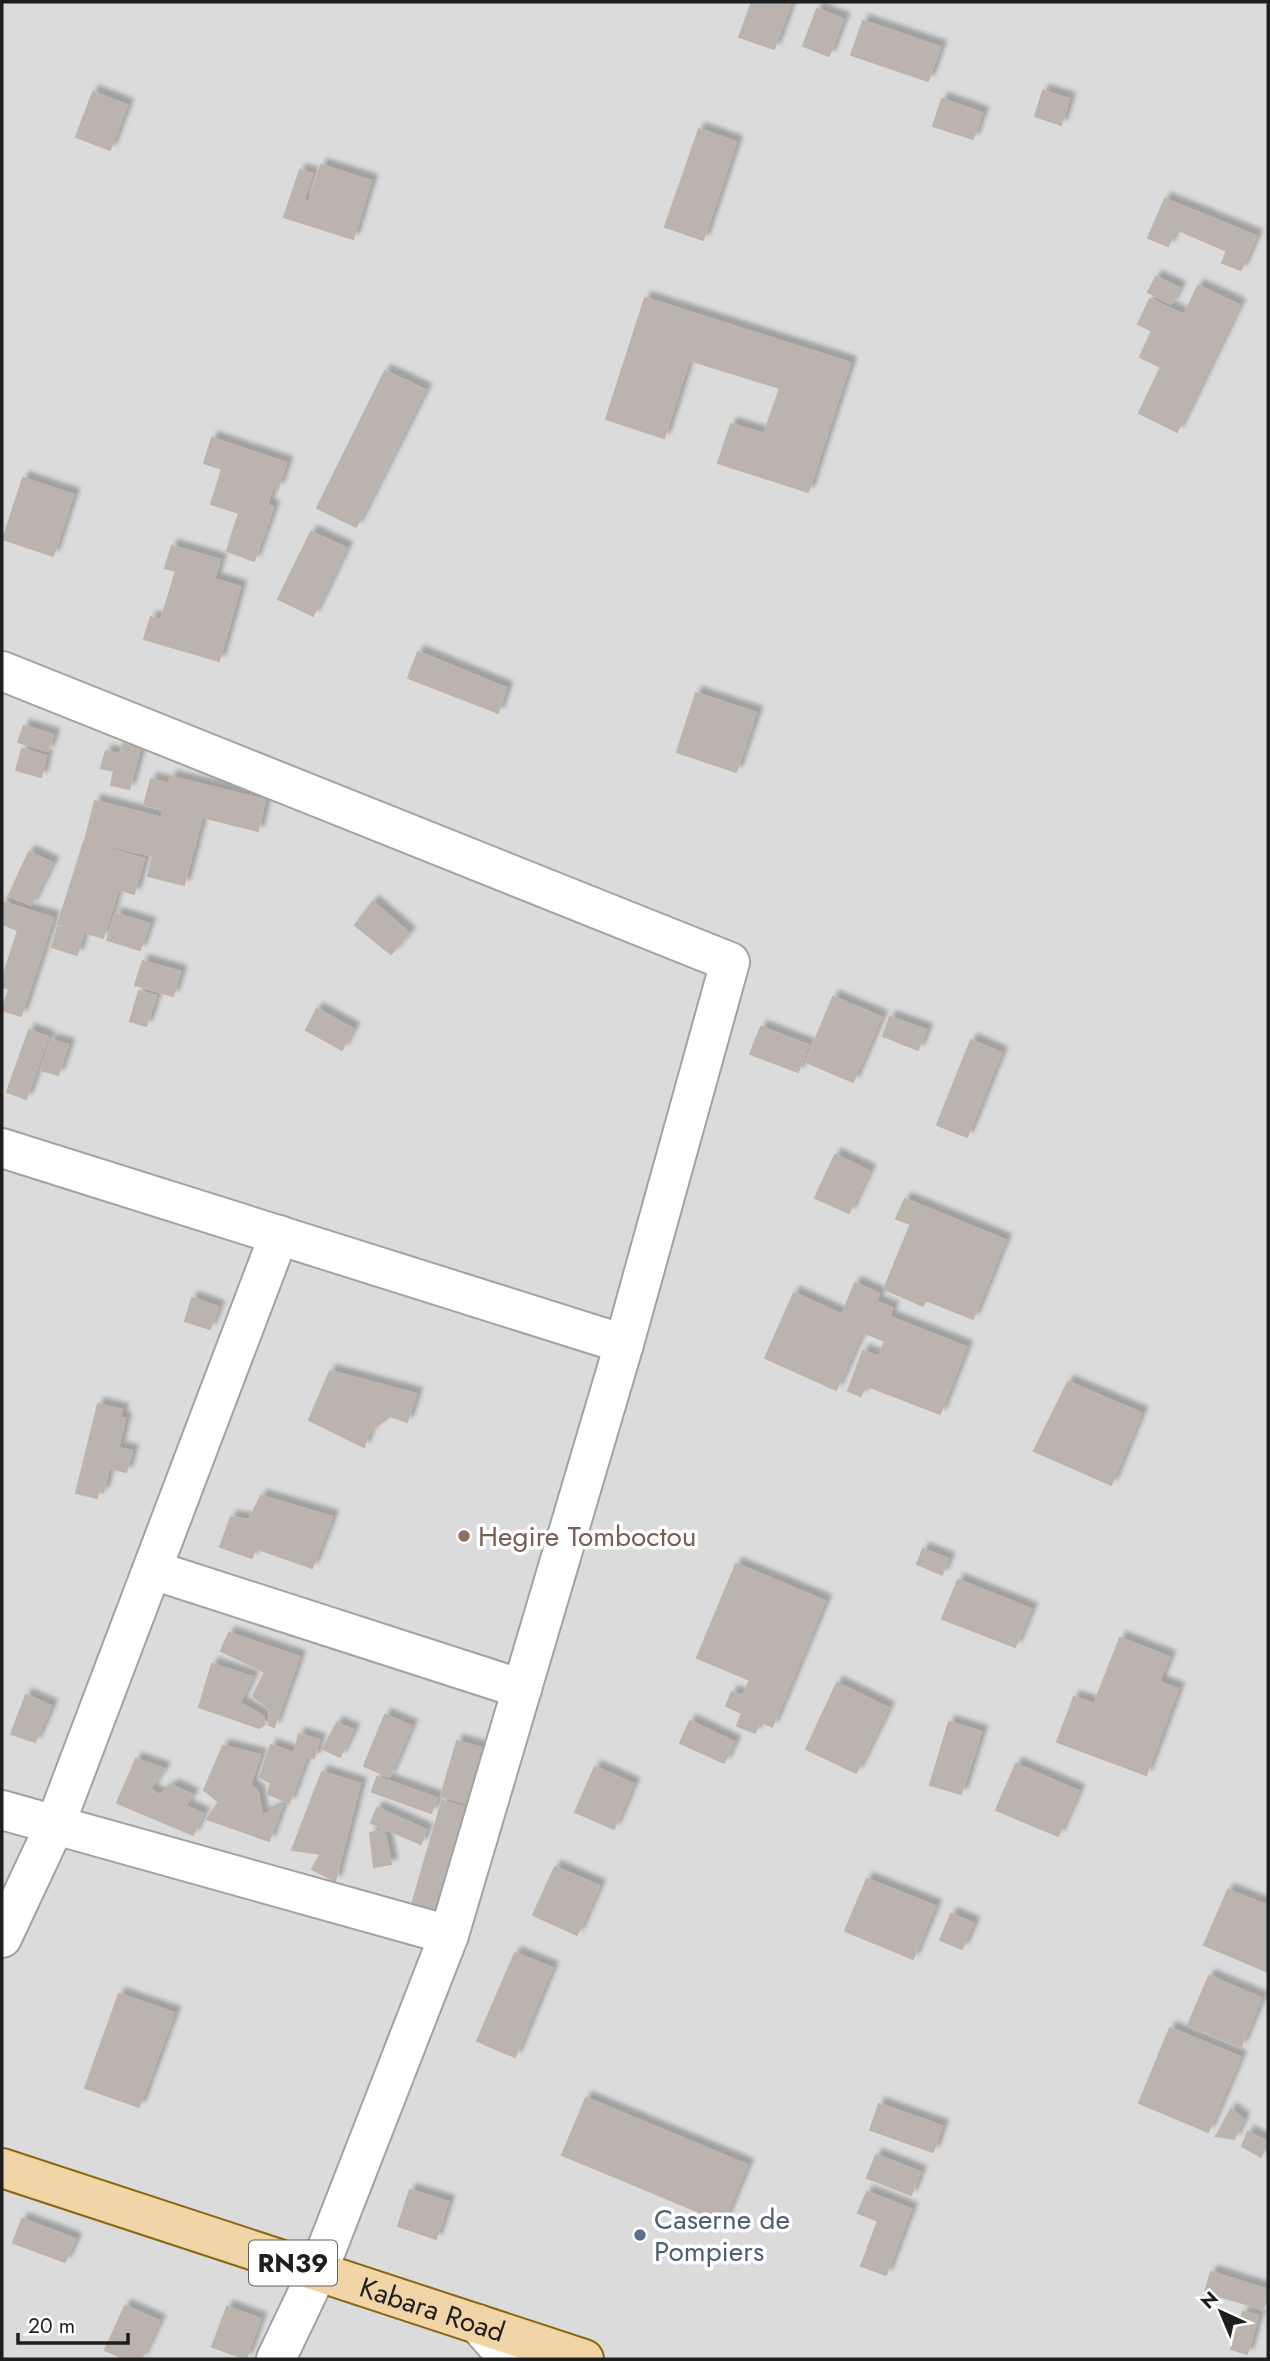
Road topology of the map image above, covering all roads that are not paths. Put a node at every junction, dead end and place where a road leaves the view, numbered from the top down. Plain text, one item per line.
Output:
1 (2, 671) edge
2 (2, 1148) edge
3 (279, 1235) junction
4 (624, 1344) junction
5 (153, 1570) junction
6 (522, 1689) junction
7 (2, 1811) edge
8 (55, 1825) junction
9 (449, 1935) junction
10 (2, 1938) edge
11 (2, 2168) edge
12 (317, 2271) junction
13 (478, 2324) junction
14 (276, 2359) edge
15 (509, 2359) edge
16 (584, 2359) edge

1 - 4 street
2 - 3 street
3 - 4 street
3 - 5 street
4 - 6 street
5 - 6 street
5 - 8 street
6 - 9 street
7 - 8 street
8 - 9 street
8 - 10 street
9 - 12 street
11 - 12 main road, Kabara Road / RN39
12 - 13 main road, Kabara Road / RN39
12 - 14 street
13 - 15 street
13 - 16 main road, Kabara Road / RN39

